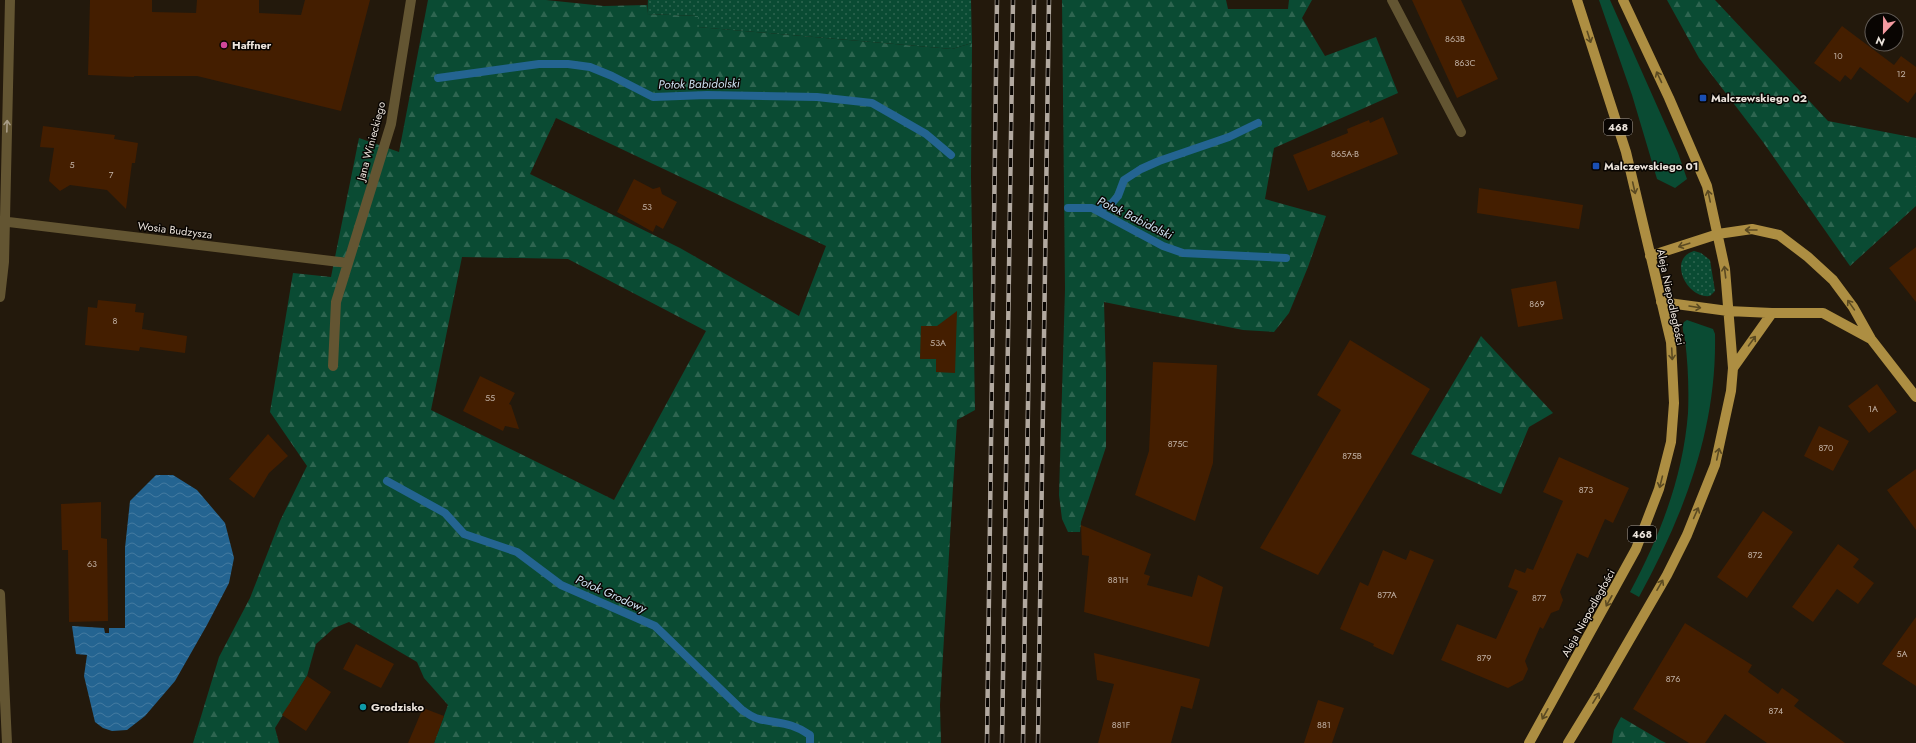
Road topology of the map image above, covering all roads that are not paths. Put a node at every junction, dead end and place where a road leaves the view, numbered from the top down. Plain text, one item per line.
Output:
1 (10, 0) edge
2 (411, 0) edge
3 (1392, 0) edge
4 (1577, 0) edge
5 (1623, 0) edge
6 (1461, 132) dead end
7 (2, 221) edge
8 (1718, 234) junction
9 (1650, 256) junction
10 (348, 263) junction
11 (0, 297) edge
12 (1661, 302) junction
13 (1728, 311) junction
14 (1772, 313) junction
15 (1871, 338) junction
16 (333, 366) dead end
17 (1733, 368) junction
18 (1916, 397) edge
19 (0, 594) edge
20 (0, 609) edge
21 (7, 743) edge
22 (1529, 743) edge
23 (1568, 743) edge

7 -> 1 street
2 - 10 street, Jana Winieckiego
3 - 6 street
4 -> 9 main road, Aleja Niepodległości / 468
8 -> 5 main road
7 - 10 street, Wosia Budzysza
7 - 11 street
8 -> 9 main road
13 -> 8 main road
15 -> 8 main road
9 - 12 main road, Aleja Niepodległości / 468
10 - 16 street, Jana Winieckiego
12 -> 13 main road
12 -> 22 main road, Aleja Niepodległości / 468
13 - 14 main road
13 - 17 main road
14 - 15 main road
17 -> 14 main road
15 - 18 main road
23 -> 17 main road
19 - 20 street
20 - 21 street

